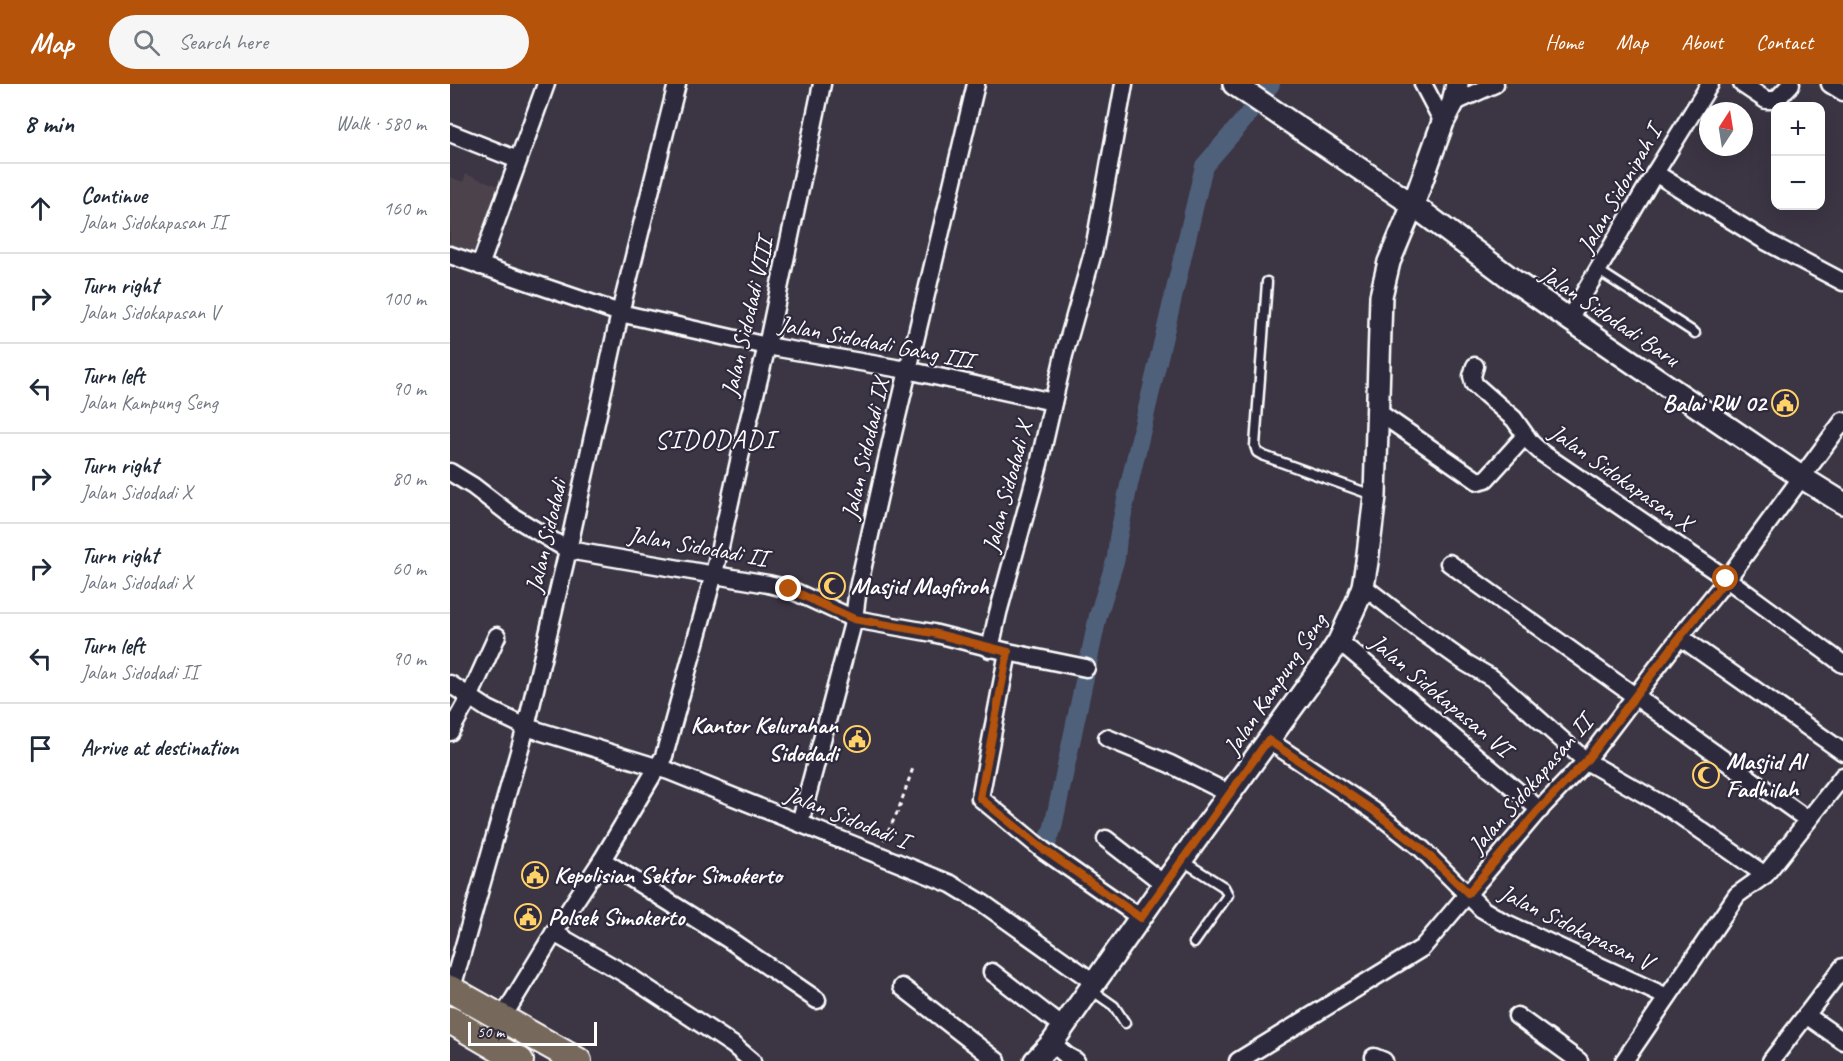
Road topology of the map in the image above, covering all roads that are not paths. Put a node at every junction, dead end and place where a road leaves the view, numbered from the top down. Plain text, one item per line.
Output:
1 (546, 84) edge
2 (677, 84) edge
3 (822, 84) edge
4 (976, 84) edge
5 (1124, 84) edge
6 (1423, 84) edge
7 (1495, 84) edge
8 (1710, 84) edge
9 (1742, 84) edge
10 (1791, 84) edge
11 (1830, 84) edge
12 (1843, 92) edge
13 (1250, 94) edge
14 (1451, 103) edge
15 (450, 133) edge
16 (518, 160) junction
17 (1655, 173) junction
18 (1413, 205) junction
19 (450, 255) edge
20 (480, 266) junction
21 (1599, 271) junction
22 (1267, 282) dead end
23 (1843, 282) edge
24 (620, 313) junction
25 (1569, 319) junction
26 (1695, 333) dead end
27 (767, 346) junction
28 (1475, 366) dead end
29 (908, 370) junction
30 (1053, 402) junction
31 (1378, 412) junction
32 (1843, 421) edge
33 (1525, 436) junction
34 (450, 472) edge
35 (1801, 477) junction
36 (1375, 496) junction
37 (1843, 503) edge
38 (568, 550) junction
39 (1449, 564) dead end
40 (714, 574) junction
41 (1726, 579) junction
42 (1363, 586) junction
43 (854, 619) junction
44 (497, 636) dead end
45 (1680, 637) junction
46 (1339, 641) junction
47 (990, 649) junction
48 (1008, 652) junction
49 (1843, 664) edge
50 (1086, 668) dead end
51 (450, 684) edge
52 (1635, 696) junction
53 (469, 698) junction
54 (526, 727) junction
55 (450, 732) edge
56 (1107, 738) dead end
57 (1268, 740) junction
58 (1843, 752) edge
59 (1586, 761) junction
60 (658, 767) junction
61 (1843, 776) edge
62 (1230, 794) junction
63 (1540, 810) junction
64 (1808, 820) junction
65 (800, 823) junction
66 (1106, 839) dead end
67 (602, 860) junction
68 (1181, 860) junction
69 (1765, 875) junction
70 (1164, 884) junction
71 (1468, 893) junction
72 (1141, 918) junction
73 (554, 933) junction
74 (1194, 943) dead end
75 (1843, 967) edge
76 (992, 972) dead end
77 (1092, 986) junction
78 (902, 987) dead end
79 (451, 991) edge
80 (1667, 997) junction
81 (817, 1000) dead end
82 (1806, 1015) junction
83 (1517, 1016) dead end
84 (502, 1019) junction
85 (450, 1020) edge
86 (1125, 1023) dead end
87 (1057, 1035) junction
88 (1843, 1041) edge
89 (487, 1042) junction
90 (1774, 1060) edge
91 (520, 1061) edge
92 (578, 1061) edge
93 (752, 1061) edge
94 (997, 1061) edge
95 (1035, 1061) edge
96 (1076, 1061) edge
97 (1238, 1061) edge
98 (1579, 1061) edge
99 (1624, 1061) edge

1 - 16 street
2 - 24 street, Jalan Sidodadi
3 - 27 street, Jalan Sidodadi VIII
4 - 29 street, Jalan Sidodadi IX
5 - 30 street, Jalan Sidodadi X
6 - 14 street
7 - 14 street
8 - 17 street, Jalan Sidonipah I
9 - 10 street
11 - 12 street
13 - 18 street
14 - 18 street, Jalan Kampung Seng
15 - 16 street
16 - 20 street
17 - 21 street, Jalan Sidonipah I
17 - 23 street
18 - 25 street, Jalan Sidodadi Baru
18 - 31 street, Jalan Kampung Seng
19 - 20 street, Jalan Sidodadi Gang III
20 - 24 street, Jalan Sidodadi Gang III
21 - 25 street, Jalan Sidonipah I
21 - 26 lane
22 - 36 lane
24 - 27 street, Jalan Sidodadi Gang III
24 - 38 street, Jalan Sidodadi
25 - 35 street, Jalan Sidodadi Baru
27 - 29 street, Jalan Sidodadi Gang III
27 - 40 street, Jalan Sidodadi VIII
28 - 33 street
29 - 30 street, Jalan Sidodadi Gang III
29 - 43 street, Jalan Sidodadi IX
30 - 47 street, Jalan Sidodadi X
31 - 33 street, Jalan Sidokapasan X
31 - 36 street, Jalan Kampung Seng
32 - 35 street, Jalan Sidokapasan II
33 - 41 street, Jalan Sidokapasan X
34 - 38 street
35 - 37 street, Jalan Sidodadi Baru
35 - 41 street, Jalan Sidokapasan II
36 - 42 street, Jalan Kampung Seng
38 - 40 street, Jalan Sidodadi II
38 - 54 street, Jalan Sidodadi
39 - 52 street
40 - 43 street, Jalan Sidodadi II
40 - 60 street, Jalan Sidodadi VIII
41 - 45 street, Jalan Sidokapasan II
41 - 49 street, Jalan Sidokapasan X
42 - 46 street, Jalan Kampung Seng
42 - 59 street
43 - 47 street, Jalan Sidodadi II
43 - 65 street, Jalan Sidodadi IX
44 - 53 street
45 - 52 street, Jalan Sidokapasan II
45 - 58 street
46 - 57 street, Jalan Kampung Seng
46 - 63 street, Jalan Sidokapasan VI
47 - 48 street
48 - 50 street
48 - 72 street
51 - 53 street, Jalan Sidodadi I
52 - 59 street, Jalan Sidokapasan II
52 - 64 street
53 - 54 street, Jalan Sidodadi I
53 - 55 street
54 - 60 street, Jalan Sidodadi I
54 - 79 street, Jalan Sidodadi
56 - 62 street
57 - 62 street, Jalan Kampung Seng
57 - 71 street, Jalan Sidokapasan V
59 - 63 street, Jalan Sidokapasan II
59 - 69 street
60 - 65 street, Jalan Sidodadi I
60 - 67 street, Jalan Sidodadi VIII
61 - 64 street
62 - 68 street, Jalan Kampung Seng
63 - 71 street, Jalan Sidokapasan II
64 - 69 street
65 - 77 street, Jalan Sidodadi I
66 - 70 street
67 - 73 street, Jalan Sidodadi VIII
67 - 81 street
68 - 70 street, Jalan Kampung Seng
68 - 74 lane
69 - 80 street
70 - 72 street, Jalan Kampung Seng
71 - 80 street, Jalan Sidokapasan V
71 - 97 street, Jalan Sidokapasan II
72 - 77 street, Jalan Kampung Seng
73 - 84 street, Jalan Sidodadi VIII
73 - 93 street
75 - 82 street
76 - 87 street
77 - 86 lane
77 - 87 street, Jalan Kampung Seng
78 - 94 street
79 - 84 main road
80 - 99 street
82 - 88 street
82 - 90 street
83 - 98 street
84 - 89 street, Jalan Sidodadi VIII
84 - 92 main road
85 - 89 main road
87 - 95 street, Jalan Kampung Seng
87 - 96 street
89 - 91 main road

